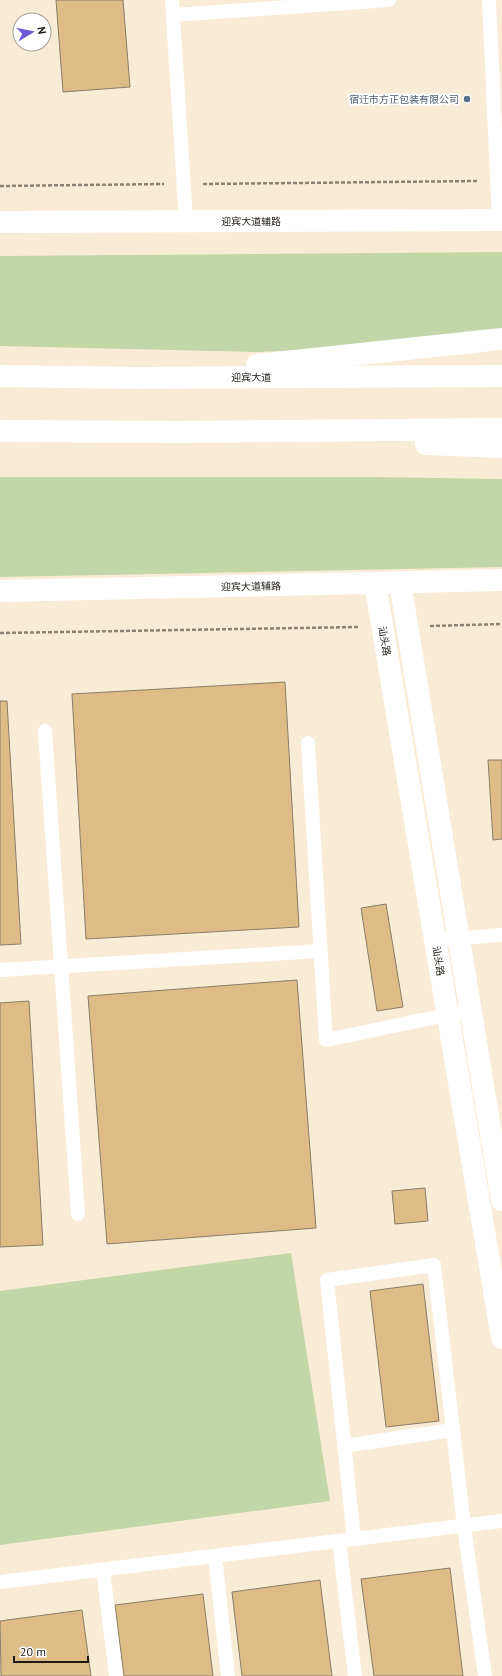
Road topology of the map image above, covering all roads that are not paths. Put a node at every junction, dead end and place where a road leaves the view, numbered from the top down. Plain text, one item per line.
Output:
1 (172, 0) edge
2 (389, 0) edge
3 (489, 0) edge
4 (173, 15) junction
5 (500, 220) edge
6 (186, 221) junction
7 (0, 222) edge
8 (502, 339) edge
9 (0, 376) edge
10 (502, 376) edge
11 (136, 378) junction
12 (502, 430) edge
13 (0, 431) edge
14 (180, 432) junction
15 (502, 448) edge
16 (502, 580) edge
17 (400, 582) junction
18 (375, 583) junction
19 (0, 590) edge
20 (46, 731) dead end
21 (308, 743) dead end
22 (502, 935) edge
23 (459, 938) junction
24 (435, 940) junction
25 (320, 951) junction
26 (61, 966) junction
27 (0, 970) edge
28 (471, 1010) junction
29 (448, 1014) junction
30 (502, 1200) edge
31 (78, 1214) dead end
32 (502, 1338) edge
33 (453, 1430) junction
34 (344, 1446) junction
35 (502, 1521) edge
36 (464, 1526) junction
37 (354, 1539) junction
38 (339, 1541) junction
39 (215, 1556) junction
40 (103, 1570) junction
41 (0, 1582) edge
42 (116, 1676) edge
43 (228, 1676) edge
44 (355, 1676) edge
45 (485, 1676) edge

1 - 4 lane
2 - 4 lane
3 - 5 lane
4 - 6 lane
5 - 6 main road, 迎宾大道辅路
6 - 7 main road, 迎宾大道辅路
8 - 11 main road
9 - 11 main road, 迎宾大道
10 - 11 main road, 迎宾大道
12 - 14 main road
13 - 14 main road
14 - 15 main road
16 - 17 main road, 迎宾大道辅路
17 - 18 main road, 迎宾大道辅路
17 - 23 main road
18 - 19 main road, 迎宾大道辅路
18 - 24 main road, 汕头路
20 - 26 lane
21 - 25 lane
22 - 23 lane
23 - 24 lane
23 - 28 main road
24 - 29 main road, 汕头路
25 - 26 lane
25 - 29 lane
26 - 27 lane
26 - 31 lane
28 - 29 lane
28 - 30 main road
29 - 32 main road, 汕头路
33 - 34 lane
33 - 34 lane
33 - 36 lane
34 - 37 lane
35 - 36 lane
36 - 37 lane
36 - 45 lane
37 - 38 lane
38 - 39 lane
38 - 44 lane
39 - 40 lane
39 - 43 lane
40 - 41 lane
40 - 42 lane

